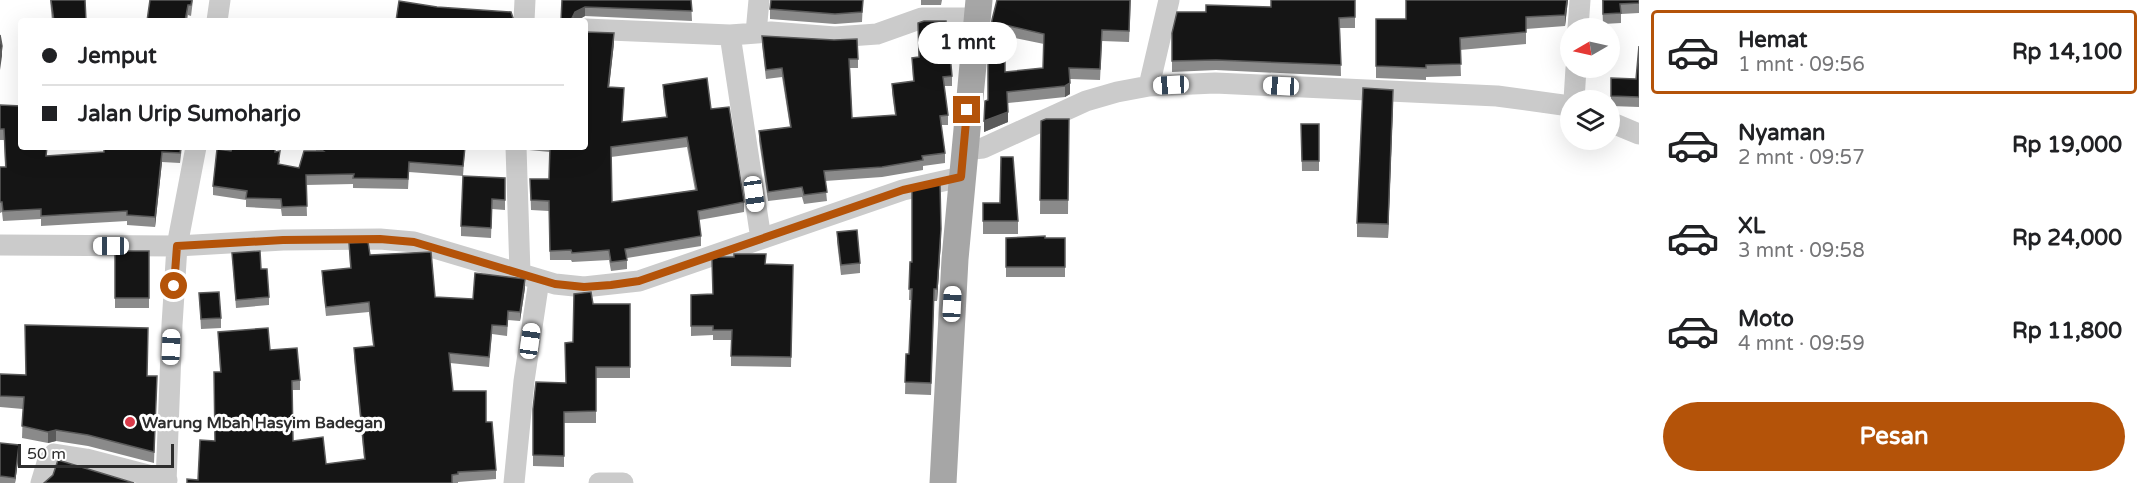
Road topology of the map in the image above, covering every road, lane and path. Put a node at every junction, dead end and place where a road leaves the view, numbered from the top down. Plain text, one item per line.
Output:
1 (220, 0) edge
2 (525, 0) edge
3 (759, 0) edge
4 (1168, 0) edge
5 (1580, 0) edge
6 (977, 9) edge
7 (217, 18) edge
8 (524, 18) edge
9 (1579, 18) edge
10 (588, 29) edge
11 (756, 33) junction
12 (730, 35) junction
13 (1149, 86) junction
14 (1560, 105) edge
15 (1620, 126) edge
16 (1639, 134) edge
17 (195, 150) edge
18 (516, 150) edge
19 (964, 150) junction
20 (961, 177) junction
21 (761, 239) junction
22 (0, 245) edge
23 (177, 246) junction
24 (529, 276) junction
25 (167, 481) edge
26 (510, 482) edge
27 (41, 483) edge
28 (599, 483) edge
29 (623, 483) edge
30 (944, 483) edge

1 - 7 street
2 - 8 street
3 - 11 street
4 - 13 street
5 - 9 street
6 - 11 street
6 - 19 main road
10 - 12 street
11 - 12 street
12 - 21 street
13 - 14 street
13 - 19 street
15 - 16 street
17 - 23 street
18 - 24 street
19 - 20 main road
20 - 21 street
20 - 30 main road
21 - 24 street
22 - 23 street
23 - 24 street
23 - 25 street
24 - 26 street
25 - 27 street
28 - 29 street

